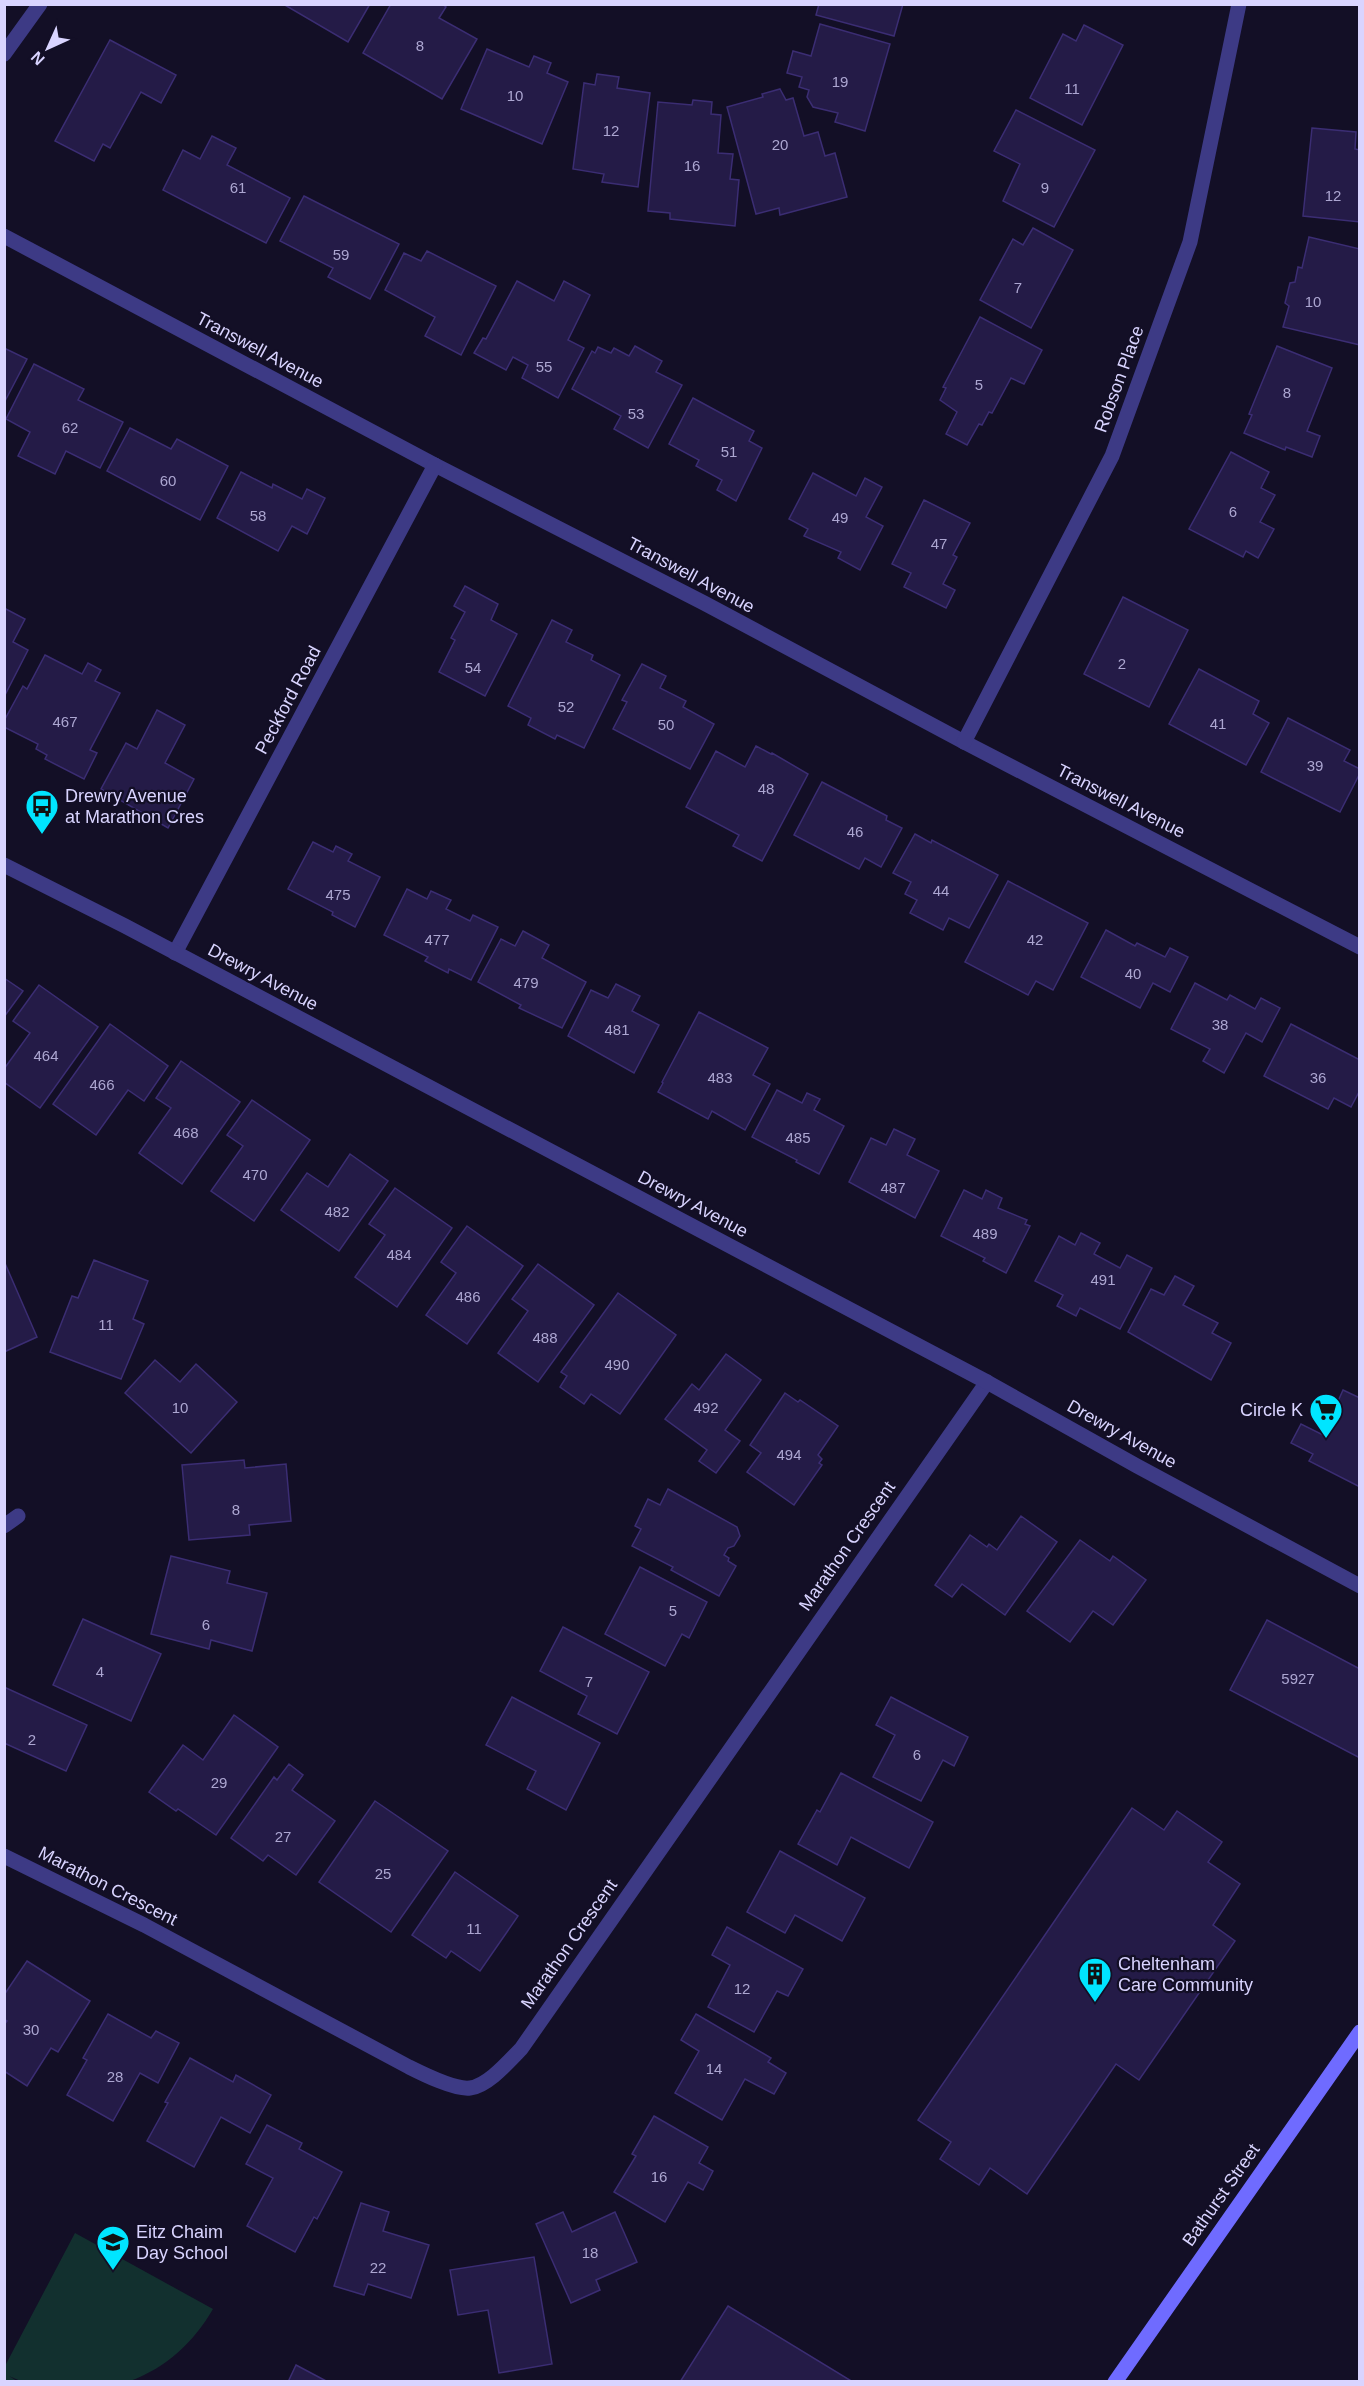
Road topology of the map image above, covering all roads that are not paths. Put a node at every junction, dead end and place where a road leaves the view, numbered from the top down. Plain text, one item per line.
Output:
1 (40, 4) edge
2 (1239, 4) edge
3 (4, 54) edge
4 (4, 236) edge
5 (435, 465) junction
6 (964, 742) junction
7 (4, 865) edge
8 (1359, 947) edge
9 (175, 953) junction
10 (987, 1382) junction
11 (18, 1516) dead end
12 (4, 1526) edge
13 (1359, 1586) edge
14 (4, 1856) edge
15 (1359, 2032) edge
16 (1115, 2382) edge

1 - 3 street
2 - 6 street, Robson Place
4 - 5 street, Transwell Avenue
5 - 6 street, Transwell Avenue
5 - 9 street, Peckford Road
6 - 8 street, Transwell Avenue
7 - 9 street, Drewry Avenue
9 - 10 street, Drewry Avenue
10 - 13 street, Drewry Avenue
10 - 14 street, Marathon Crescent
11 - 12 street
15 - 16 main road, Bathurst Street

